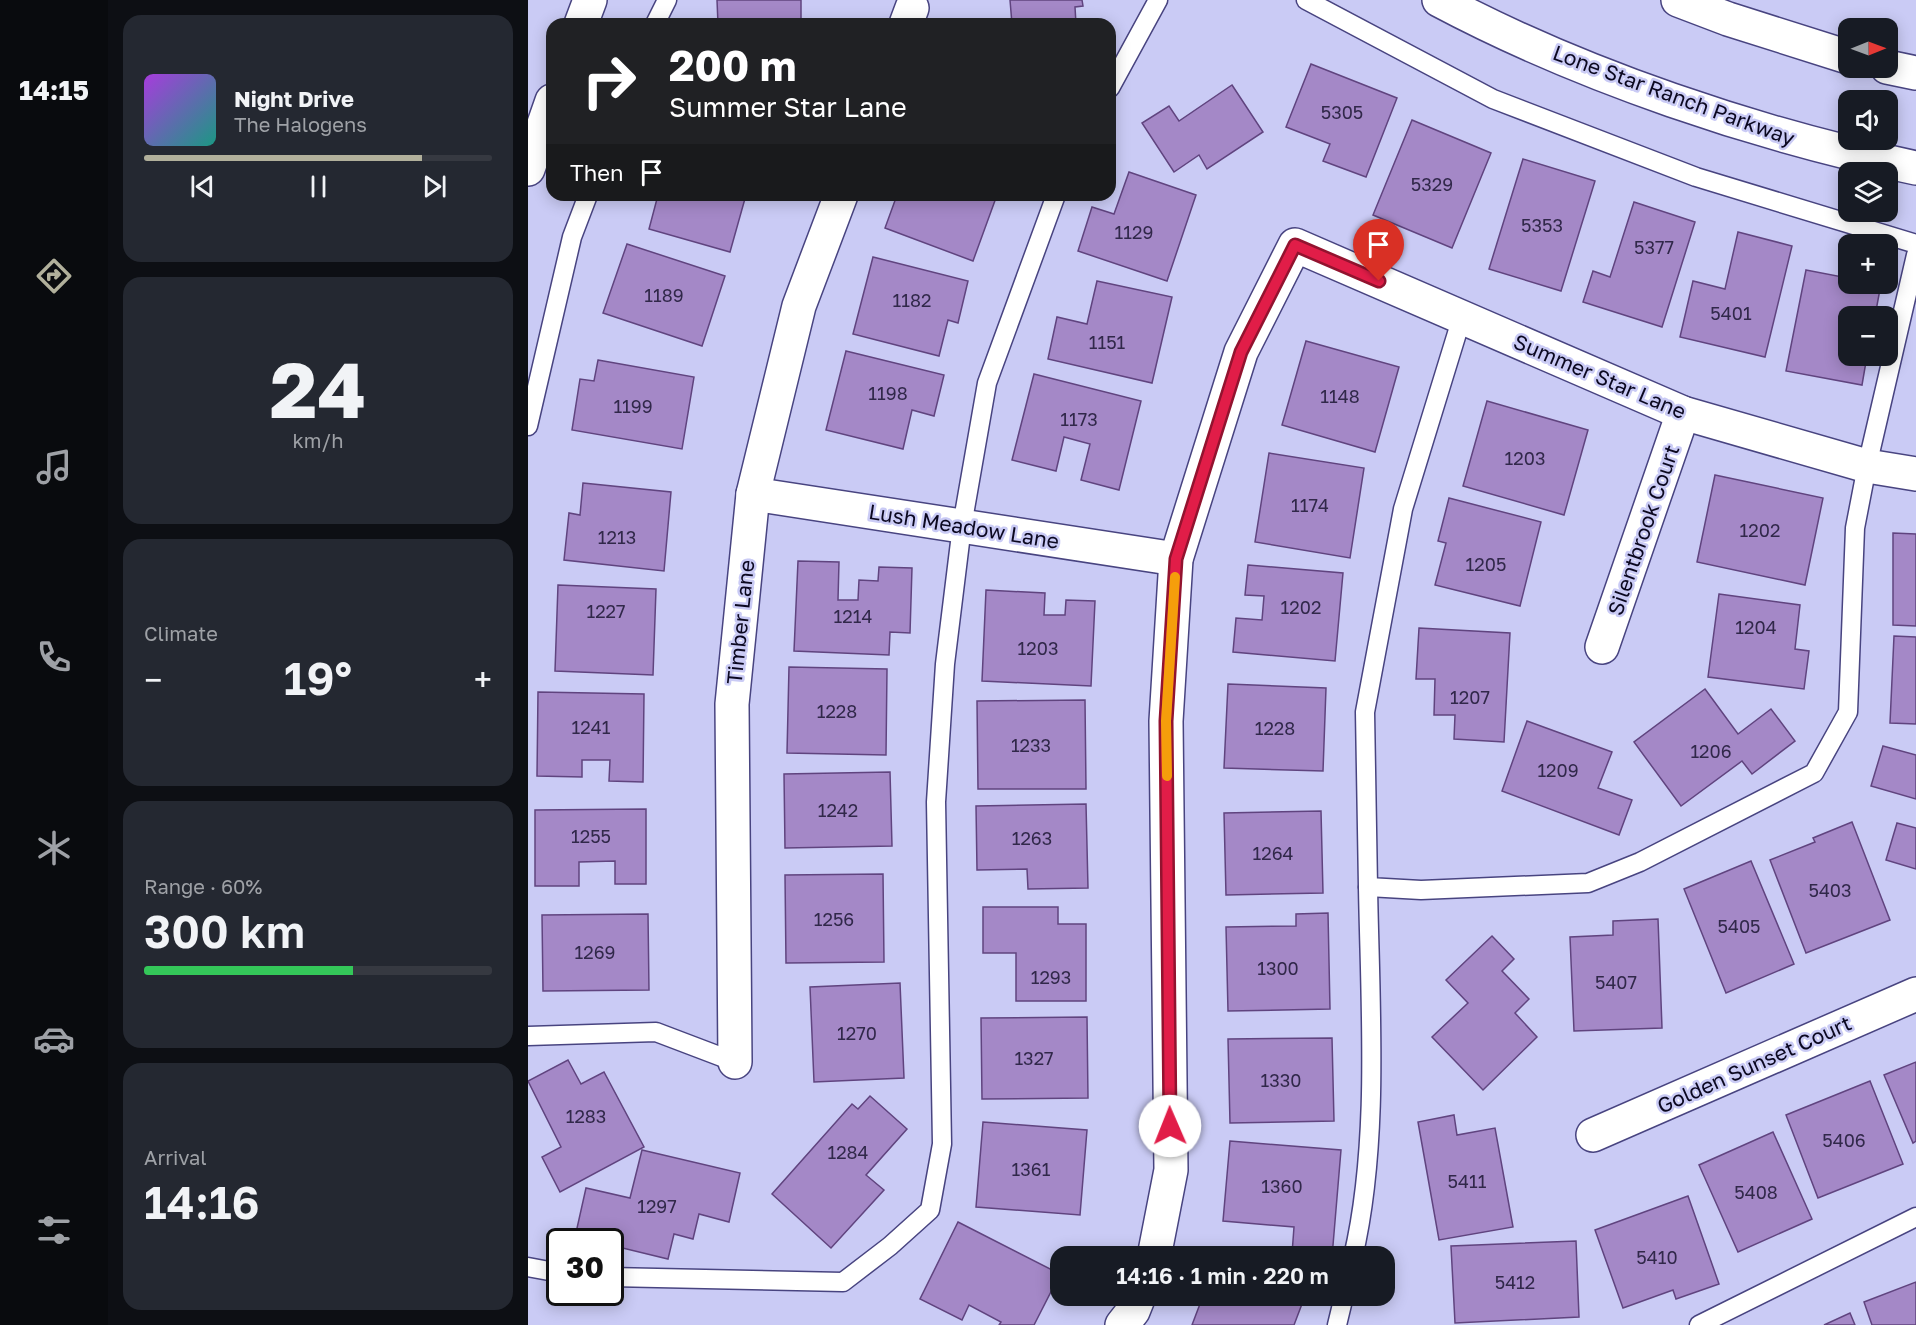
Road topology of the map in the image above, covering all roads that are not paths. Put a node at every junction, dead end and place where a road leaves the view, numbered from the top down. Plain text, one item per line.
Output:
1 (590, 0) edge
2 (667, 0) edge
3 (1158, 0) edge
4 (1306, 0) edge
5 (1439, 0) edge
6 (1678, 0) edge
7 (583, 18) edge
8 (659, 18) edge
9 (1838, 54) edge
10 (1898, 69) edge
11 (1916, 73) edge
12 (1116, 77) edge
13 (546, 117) edge
14 (1916, 168) edge
15 (528, 169) edge
16 (586, 201) edge
17 (840, 201) edge
18 (1054, 201) edge
19 (1916, 243) edge
20 (1916, 255) edge
21 (1462, 317) junction
22 (1683, 413) junction
23 (528, 426) edge
24 (1867, 465) junction
25 (1916, 474) edge
26 (753, 494) junction
27 (962, 526) junction
28 (1176, 559) junction
29 (1602, 647) dead end
30 (1368, 887) junction
31 (1916, 994) edge
32 (528, 1036) edge
33 (735, 1062) joint
34 (1593, 1135) dead end
35 (1916, 1217) edge
36 (1156, 1246) edge
37 (1355, 1246) edge
38 (528, 1267) edge
39 (546, 1270) edge
40 (624, 1278) edge
41 (1135, 1306) edge
42 (1342, 1306) edge
43 (1122, 1325) edge
44 (1337, 1325) edge
45 (1699, 1325) edge

1 - 7 street
2 - 8 lane
3 - 12 lane
4 - 19 lane
5 - 14 street, Lone Star Ranch Parkway
6 - 9 street
10 - 11 street
13 - 15 street
16 - 23 lane
17 - 26 street, Timber Lane
18 - 27 lane
20 - 24 lane
21 - 22 street, Summer Star Lane
21 - 28 street, Summer Star Lane
21 - 30 lane
22 - 24 street, Summer Star Lane
22 - 29 street, Silentbrook Court
24 - 25 street, Summer Star Lane
24 - 30 lane
26 - 27 street, Lush Meadow Lane
26 - 33 street, Timber Lane
27 - 28 street, Lush Meadow Lane
27 - 40 lane
28 - 36 street
30 - 37 lane
31 - 34 street, Golden Sunset Court
32 - 33 lane
35 - 45 lane
38 - 39 lane
41 - 43 street
42 - 44 lane

